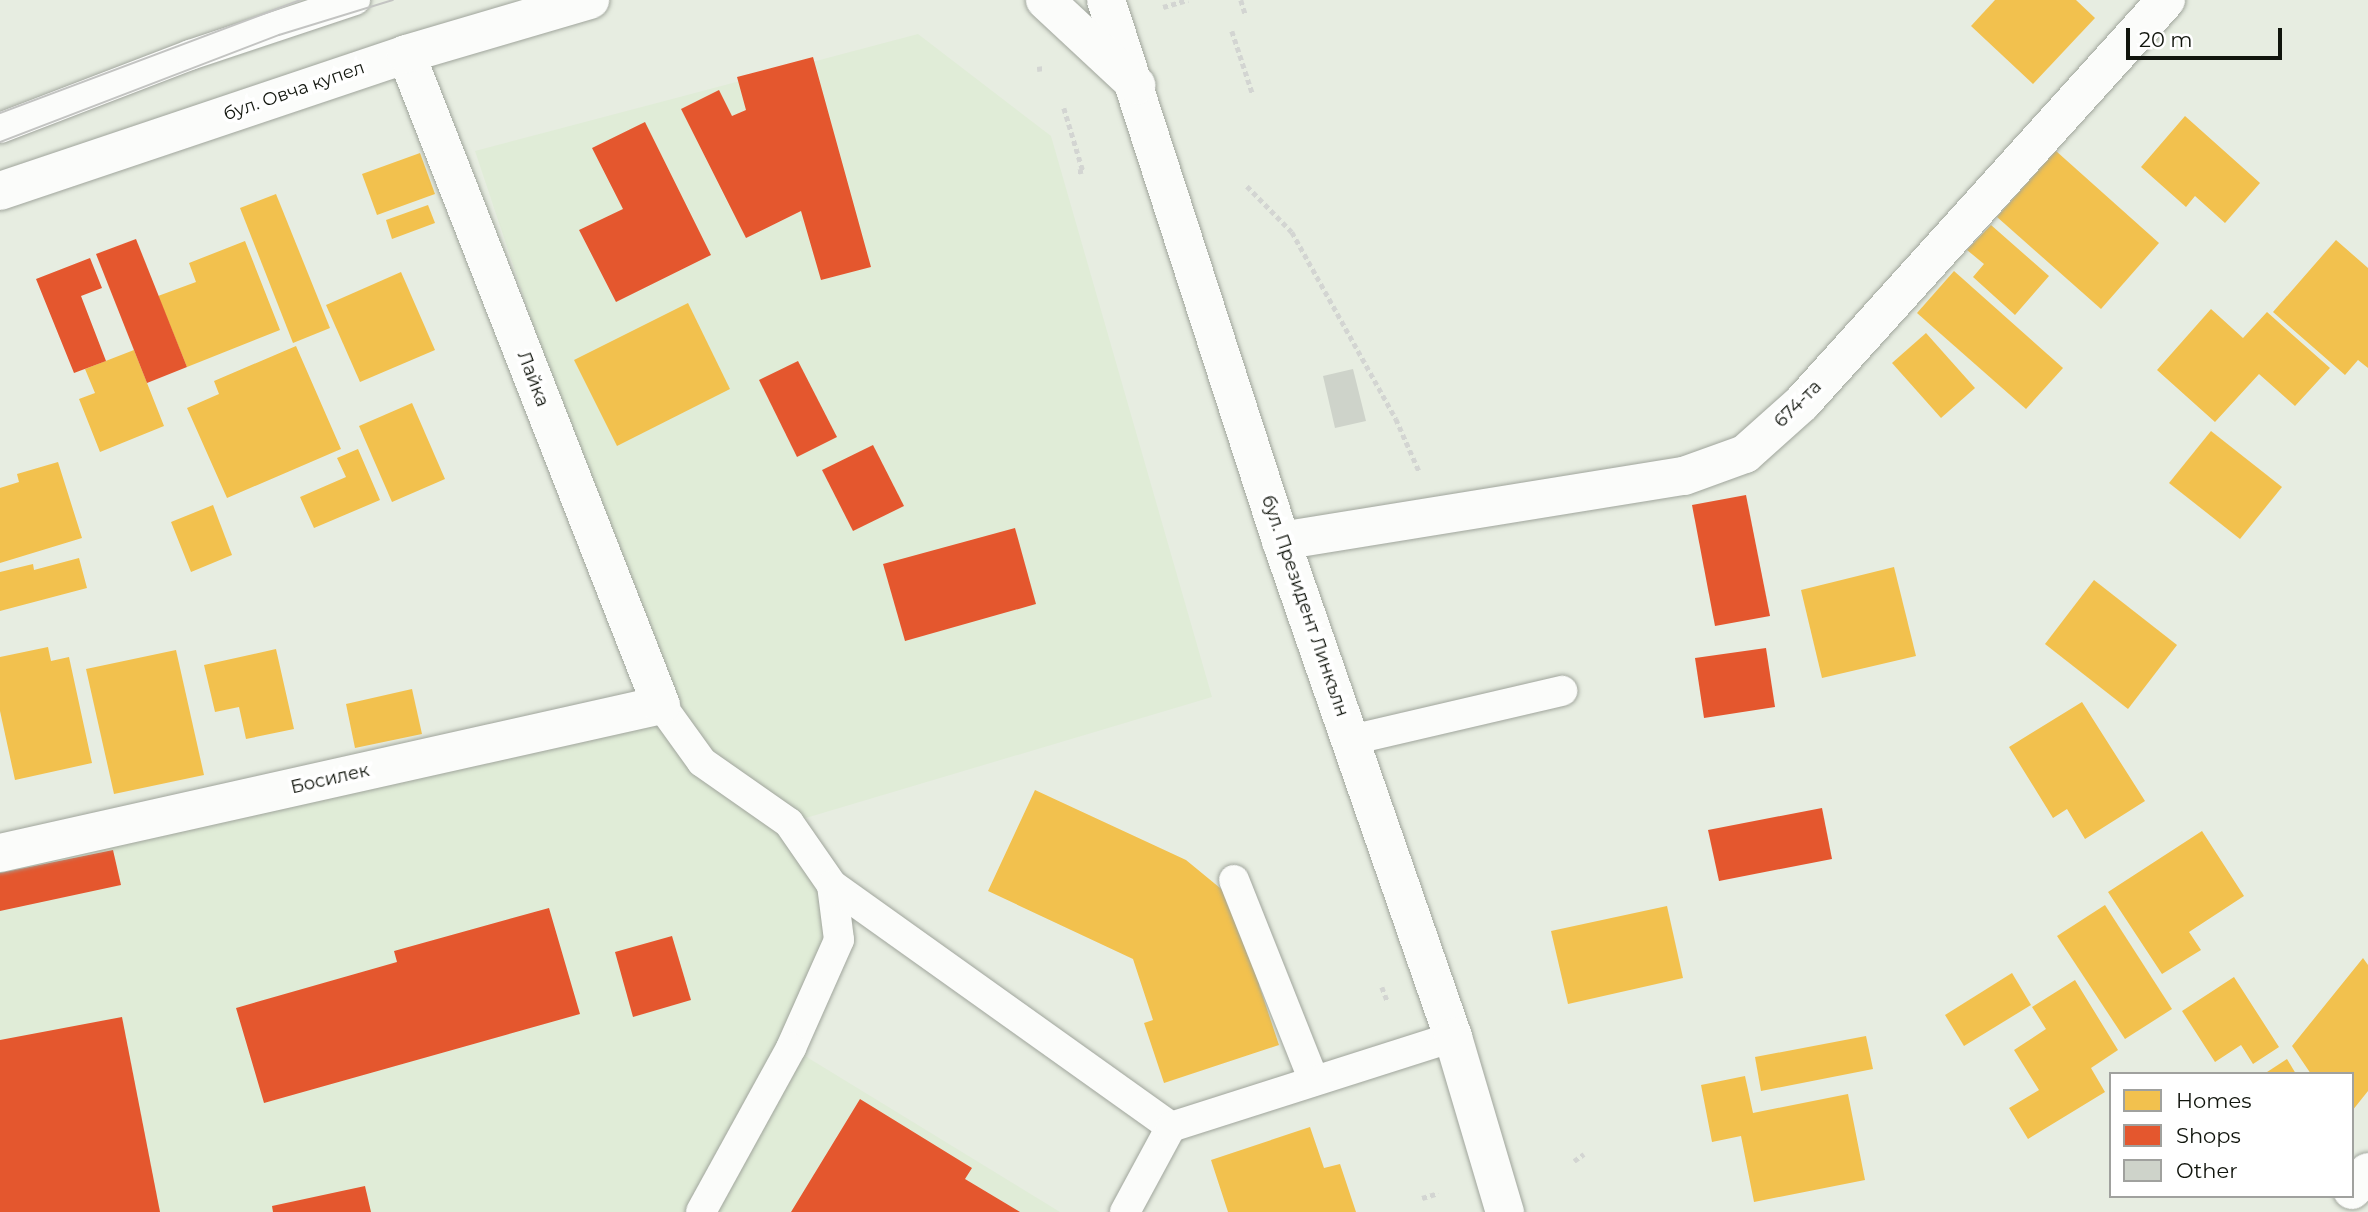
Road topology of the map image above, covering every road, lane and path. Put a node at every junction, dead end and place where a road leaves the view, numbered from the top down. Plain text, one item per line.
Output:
1 (355, 0) edge
2 (590, 0) edge
3 (1045, 0) edge
4 (1107, 0) edge
5 (1188, 0) edge
6 (1241, 0) edge
7 (2166, 0) edge
8 (1163, 6) dead end
9 (1245, 13) dead end
10 (1232, 31) dead end
11 (405, 54) junction
12 (1044, 68) dead end
13 (1037, 69) dead end
14 (1136, 85) junction
15 (1253, 95) dead end
16 (1064, 108) dead end
17 (0, 128) edge
18 (1075, 173) dead end
19 (1247, 186) dead end
20 (0, 191) edge
21 (1438, 516) junction
22 (1280, 541) junction
23 (1562, 691) dead end
24 (660, 705) junction
25 (1351, 740) junction
26 (0, 853) edge
27 (1234, 880) dead end
28 (832, 885) junction
29 (1453, 1037) junction
30 (1314, 1081) junction
31 (1171, 1127) junction
32 (1584, 1154) dead end
33 (1574, 1161) dead end
34 (2368, 1172) edge
35 (2354, 1188) edge
36 (1438, 1193) dead end
37 (1422, 1198) dead end
38 (2345, 1198) edge
39 (701, 1212) edge
40 (1125, 1212) edge
41 (1505, 1212) edge
42 (2333, 1212) edge

1 - 17 lane
2 - 11 street, бул. Овча купел
3 - 14 street
4 - 14 street, бул. Президент Линкълн
5 - 8 path
6 - 9 path
7 - 21 street, 674-та
10 - 15 path
11 - 20 street, бул. Овча купел
11 - 24 street, Лайка
12 - 13 path
14 - 22 street, бул. Президент Линкълн
16 - 18 path
19 - 21 path
21 - 22 street, 674-та
22 - 25 street, бул. Президент Линкълн
23 - 25 lane
24 - 26 street, Босилек
24 - 28 lane
25 - 29 street, бул. Президент Линкълн
27 - 30 lane
28 - 31 lane
28 - 39 lane
29 - 30 lane
29 - 41 street, бул. Президент Линкълн
30 - 31 lane
31 - 40 lane
32 - 33 path
34 - 35 street
36 - 37 path
38 - 42 street

